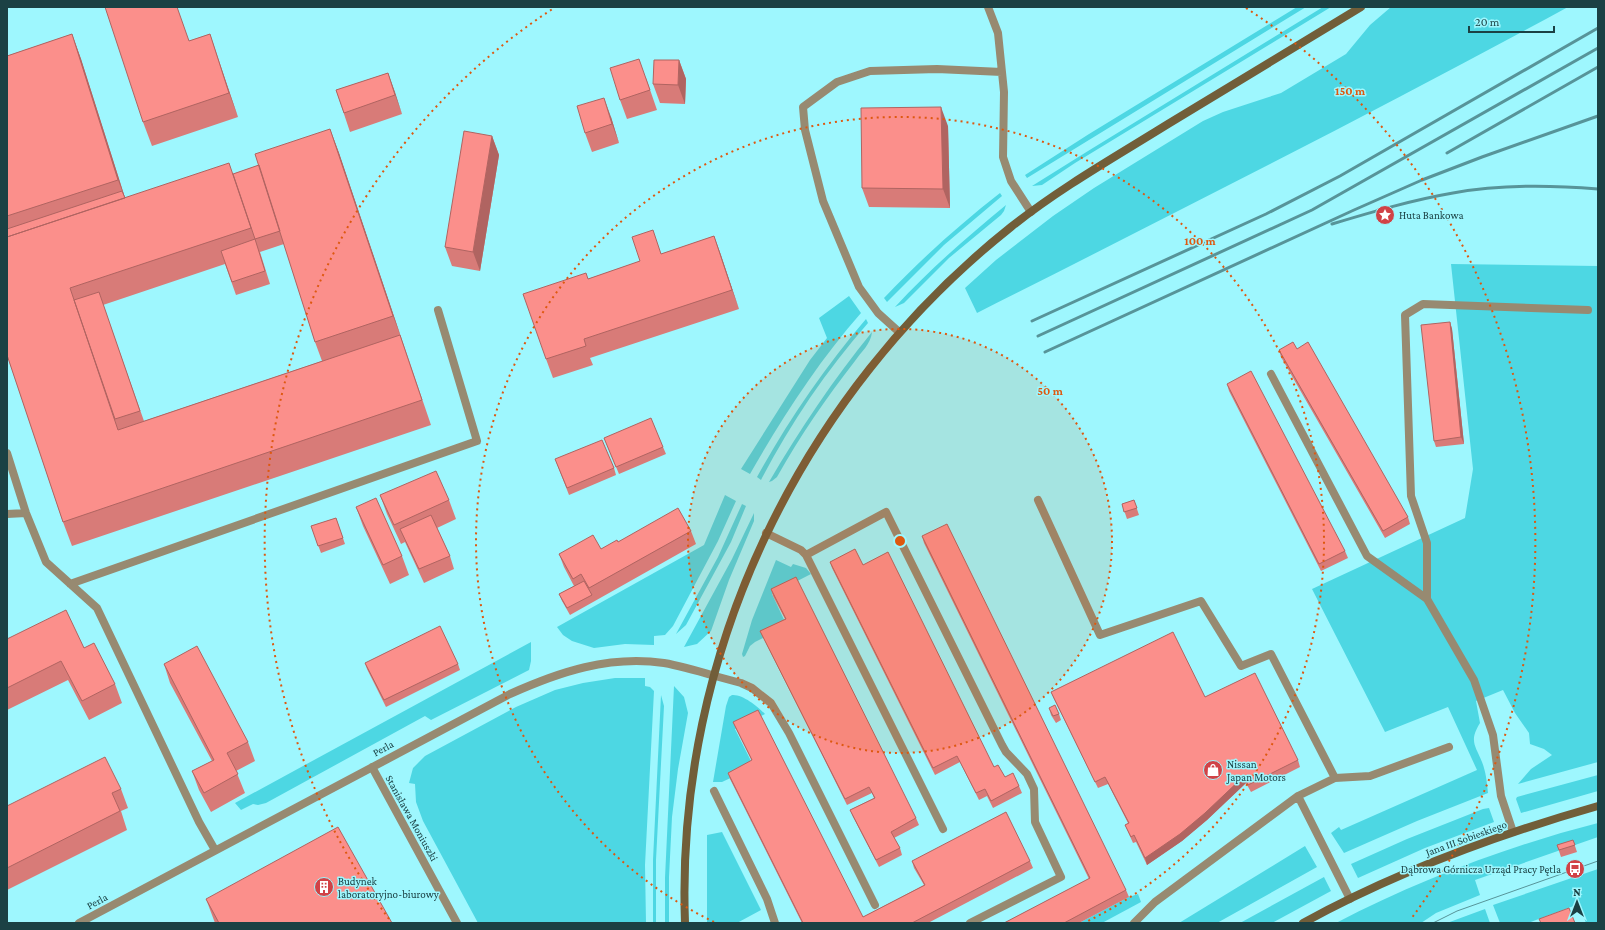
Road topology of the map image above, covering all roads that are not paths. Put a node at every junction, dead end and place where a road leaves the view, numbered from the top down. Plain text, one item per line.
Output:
1 (988, 7) edge
2 (1361, 7) edge
3 (1002, 72) junction
4 (1031, 212) junction
5 (438, 310) dead end
6 (1588, 310) dead end
7 (899, 332) junction
8 (1271, 374) dead end
9 (7, 453) edge
10 (1038, 500) dead end
11 (26, 513) junction
12 (7, 514) edge
13 (766, 533) junction
14 (806, 555) junction
15 (70, 584) junction
16 (1427, 599) junction
17 (715, 676) junction
18 (1449, 747) dead end
19 (372, 767) junction
20 (1335, 778) junction
21 (714, 791) dead end
22 (1298, 796) junction
23 (1598, 806) edge
24 (943, 829) dead end
25 (1513, 832) junction
26 (215, 850) junction
27 (1350, 899) junction
28 (875, 905) dead end
29 (79, 923) edge
30 (457, 923) edge
31 (685, 923) edge
32 (775, 923) edge
33 (970, 923) edge
34 (1134, 923) edge
35 (1303, 923) edge

1 - 3 street
2 - 4 street
3 - 4 street
3 - 7 street
4 - 7 street
5 - 15 street
6 - 16 street
7 - 13 street
8 - 16 street
9 - 11 street
10 - 20 street
11 - 12 street
11 - 15 street
13 - 14 street
13 - 17 street
14 - 24 street
14 - 33 street
15 - 26 street
16 - 25 street
17 - 19 street, Perla
17 - 28 street, Perla
17 - 31 street
18 - 20 street
19 - 26 street, Perla
19 - 30 street, Stanisława Moniuszki
20 - 22 street
21 - 32 street
22 - 27 street
22 - 34 street
23 - 25 street, Jana III Sobieskiego
25 - 27 street, Jana III Sobieskiego
26 - 29 street, Perla
27 - 35 street, Jana III Sobieskiego

